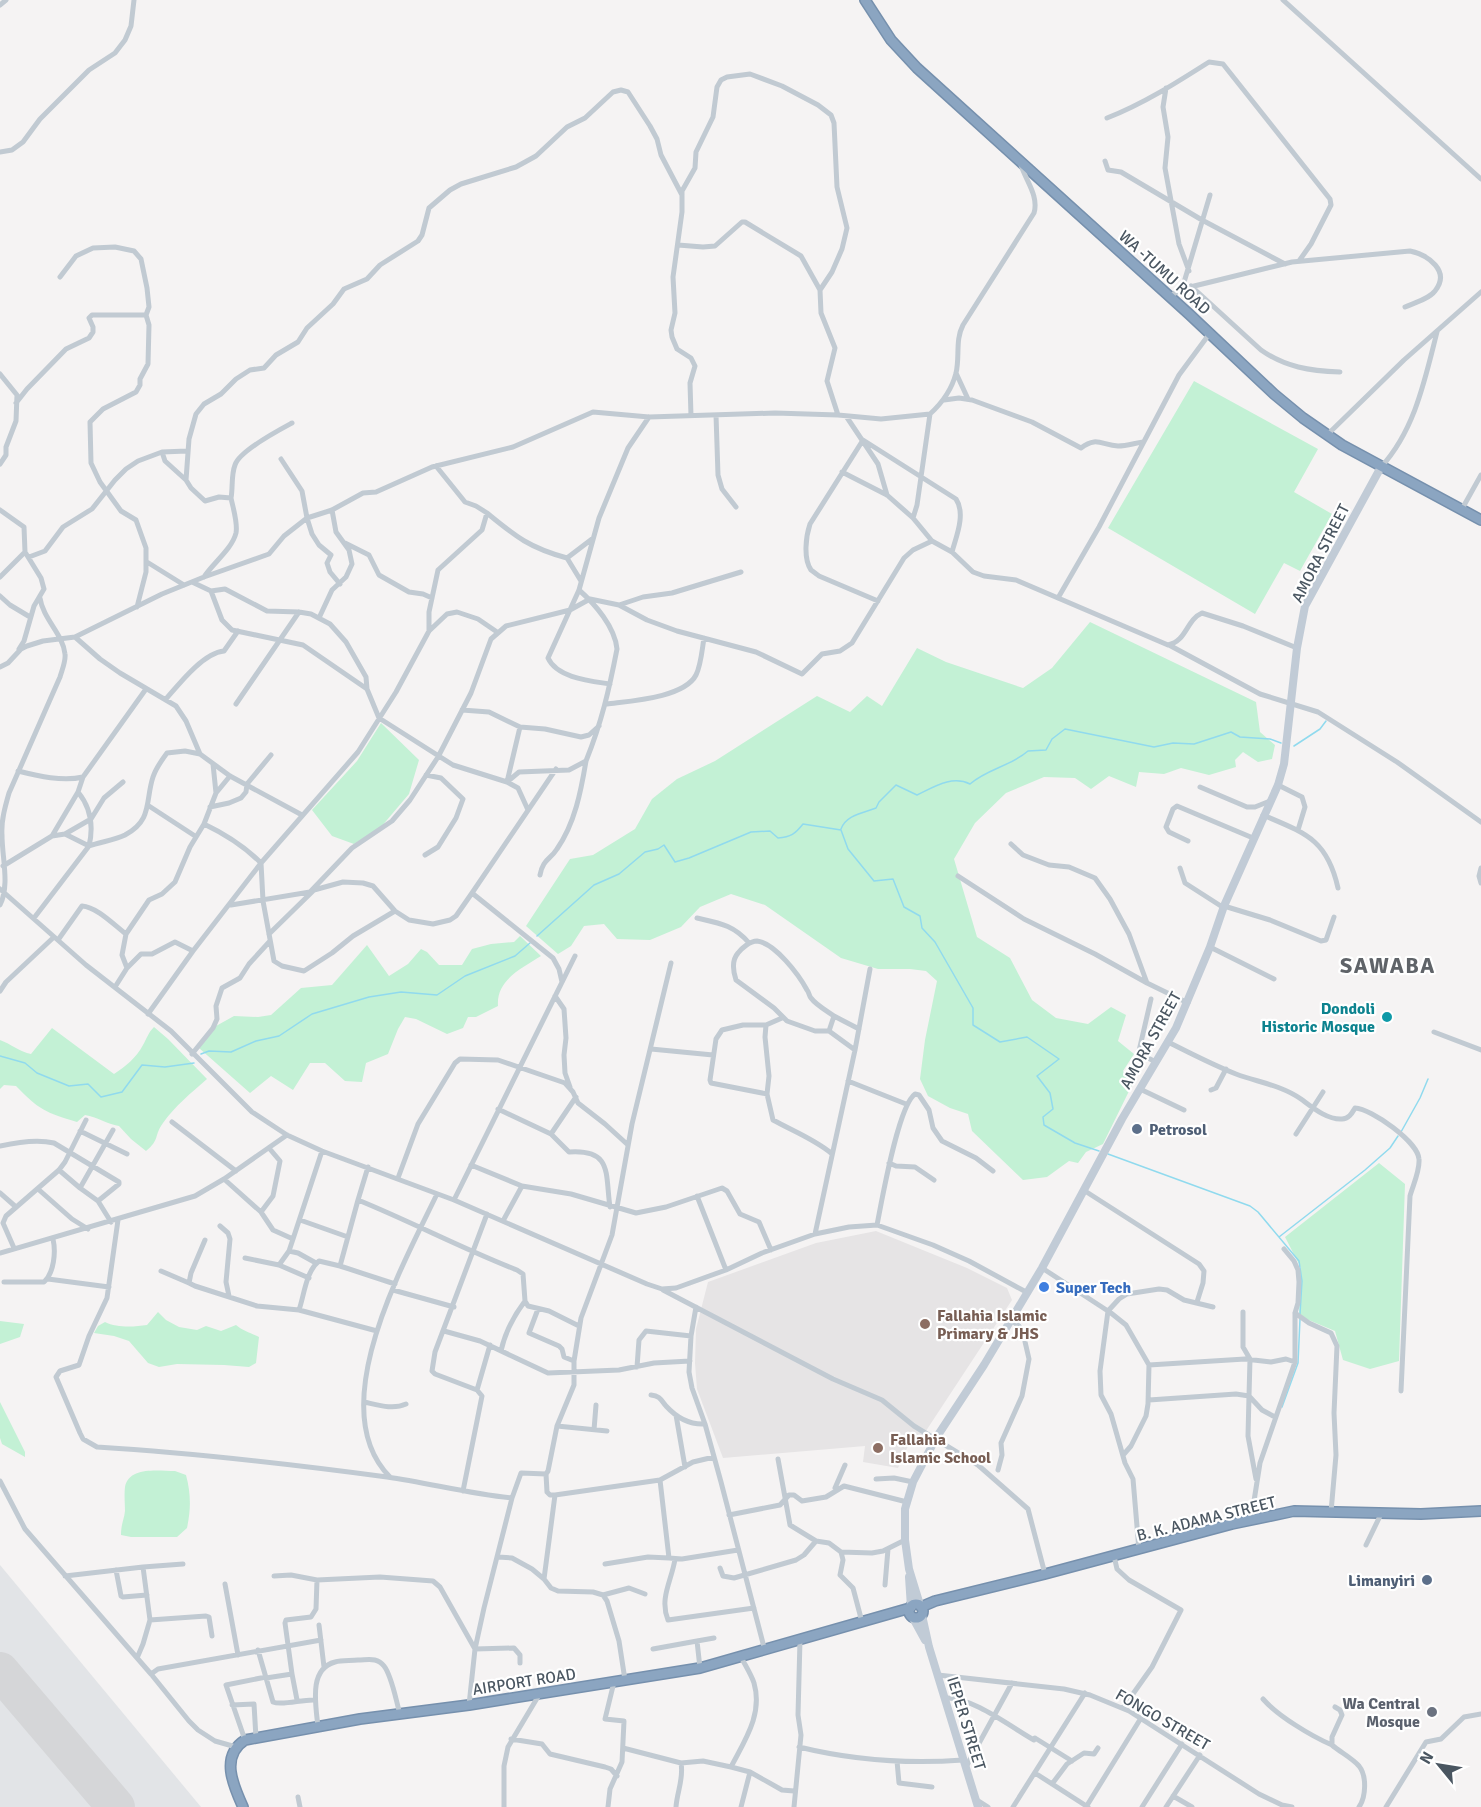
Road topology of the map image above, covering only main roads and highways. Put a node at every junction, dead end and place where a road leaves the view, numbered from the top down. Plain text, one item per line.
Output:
1 (865, 0) edge
2 (1481, 520) edge
3 (1481, 1511) edge
4 (916, 1611) joint
5 (243, 1807) edge

1 - 2 highway, WA -TUMU ROAD
3 - 4 highway, B. K. ADAMA STREET
4 - 5 highway, AIRPORT ROAD

